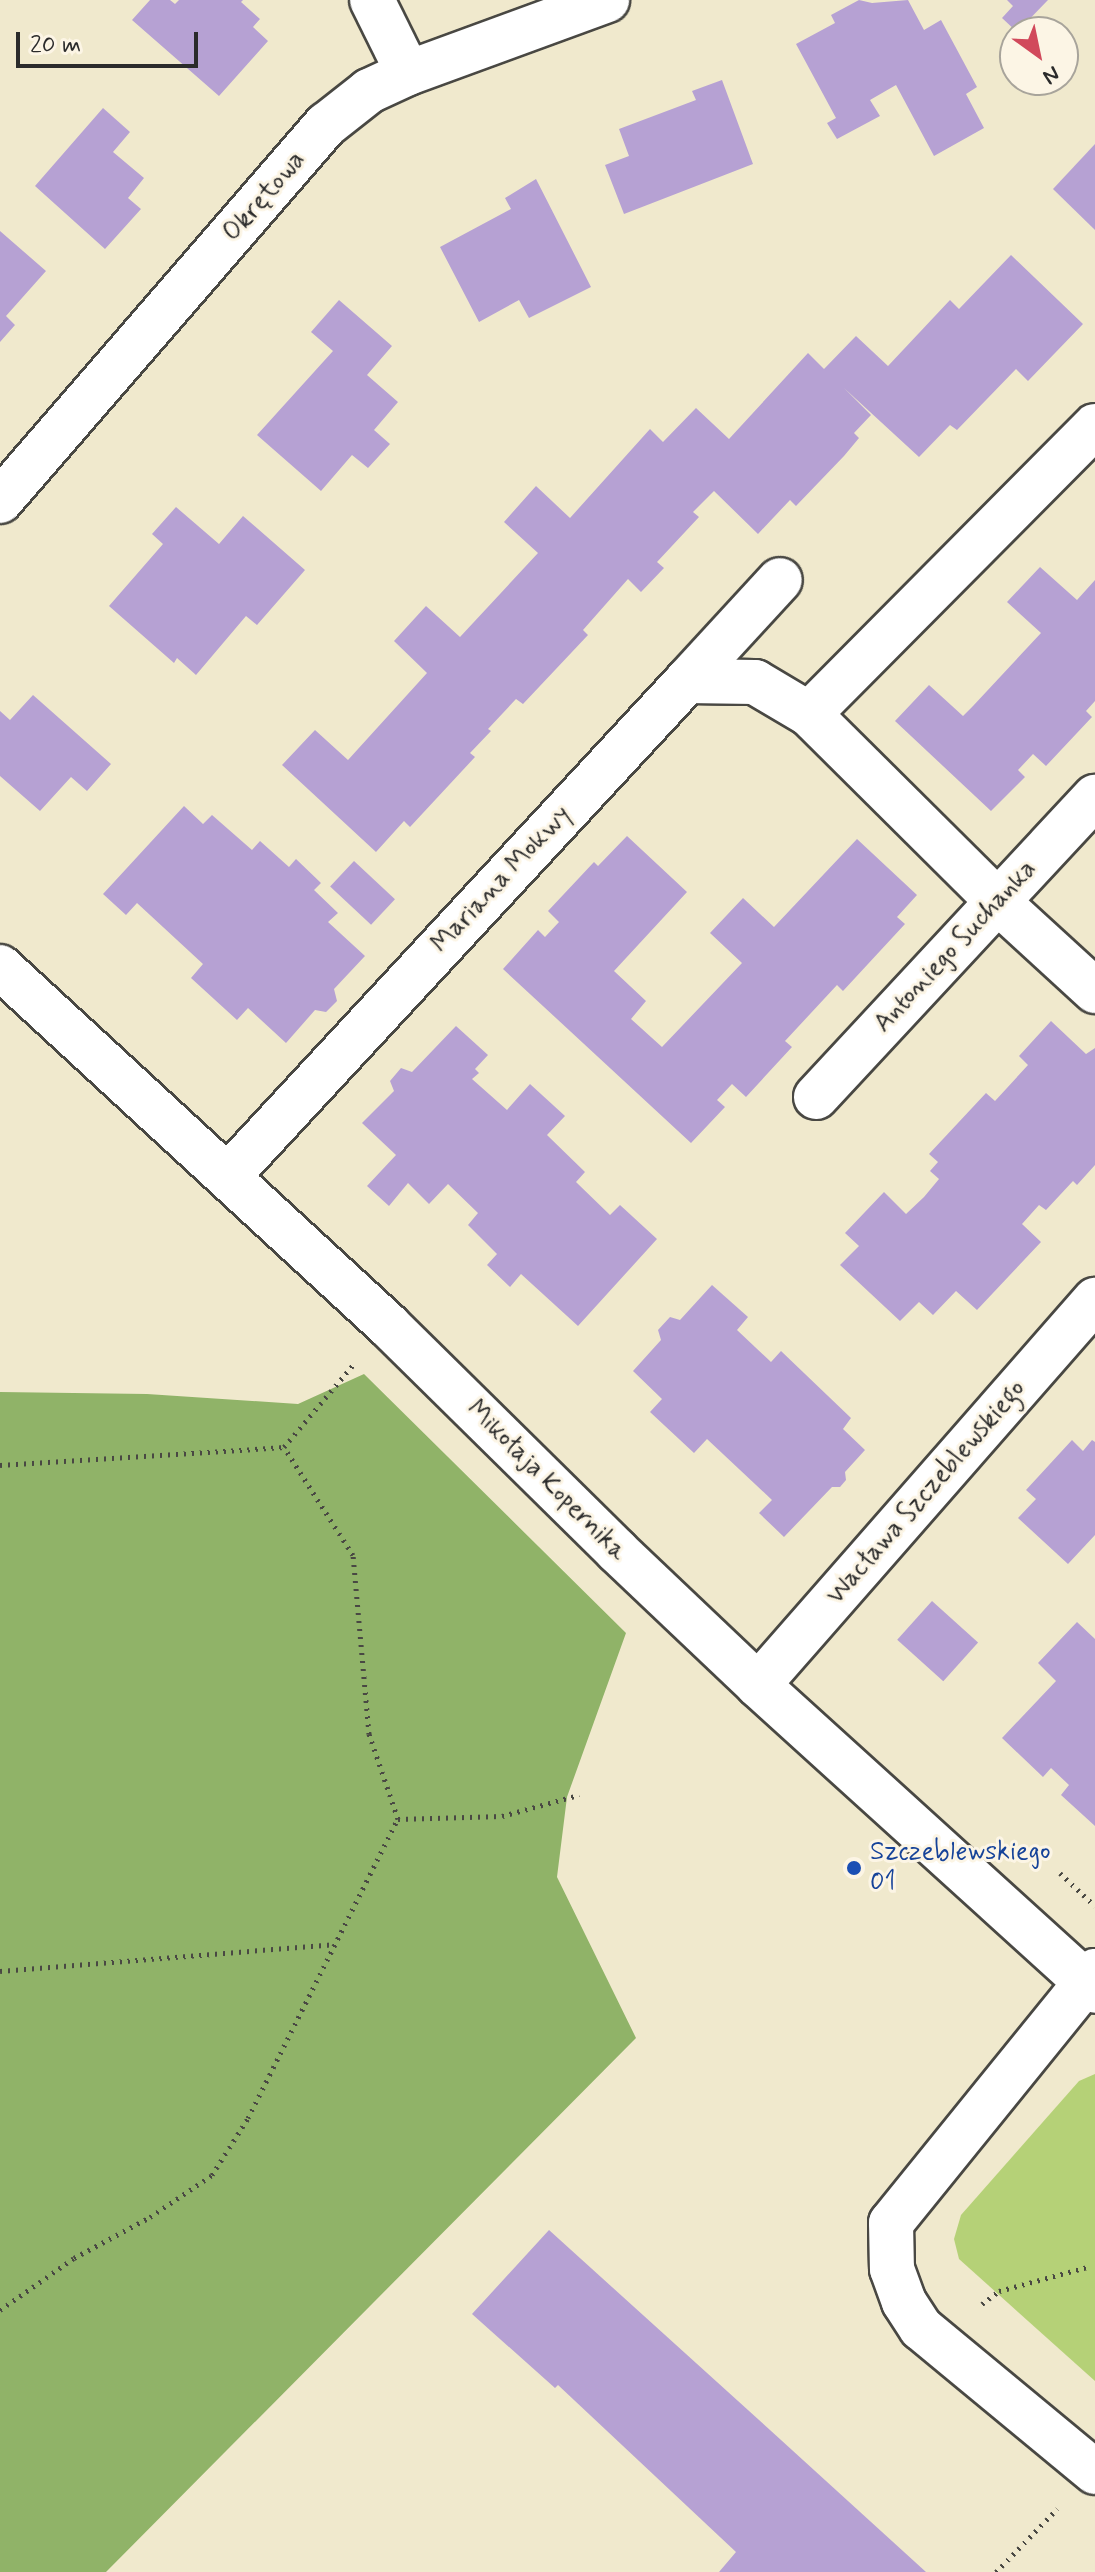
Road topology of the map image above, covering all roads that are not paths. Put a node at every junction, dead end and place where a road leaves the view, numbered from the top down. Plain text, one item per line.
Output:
1 (372, 0) edge
2 (607, 0) edge
3 (408, 73) junction
4 (1095, 426) edge
5 (0, 501) edge
6 (780, 580) dead end
7 (687, 681) junction
8 (809, 714) junction
9 (1095, 797) edge
10 (998, 902) junction
11 (0, 967) edge
12 (1095, 991) edge
13 (816, 1097) dead end
14 (229, 1175) junction
15 (1095, 1300) edge
16 (758, 1685) junction
17 (1092, 1981) edge
18 (1095, 2472) edge

1 - 3 street
2 - 3 street, Okrętowa
3 - 5 street, Okrętowa
4 - 8 street
6 - 7 street, Mariana Mokwy
7 - 8 street
7 - 14 street, Mariana Mokwy
8 - 10 street
9 - 10 street, Antoniego Suchanka
10 - 12 street
10 - 13 street, Antoniego Suchanka
11 - 14 street, Mikołaja Kopernika
14 - 16 street, Mikołaja Kopernika
15 - 16 street, Wacława Szczeblewskiego
16 - 17 street, Mikołaja Kopernika
17 - 18 street

